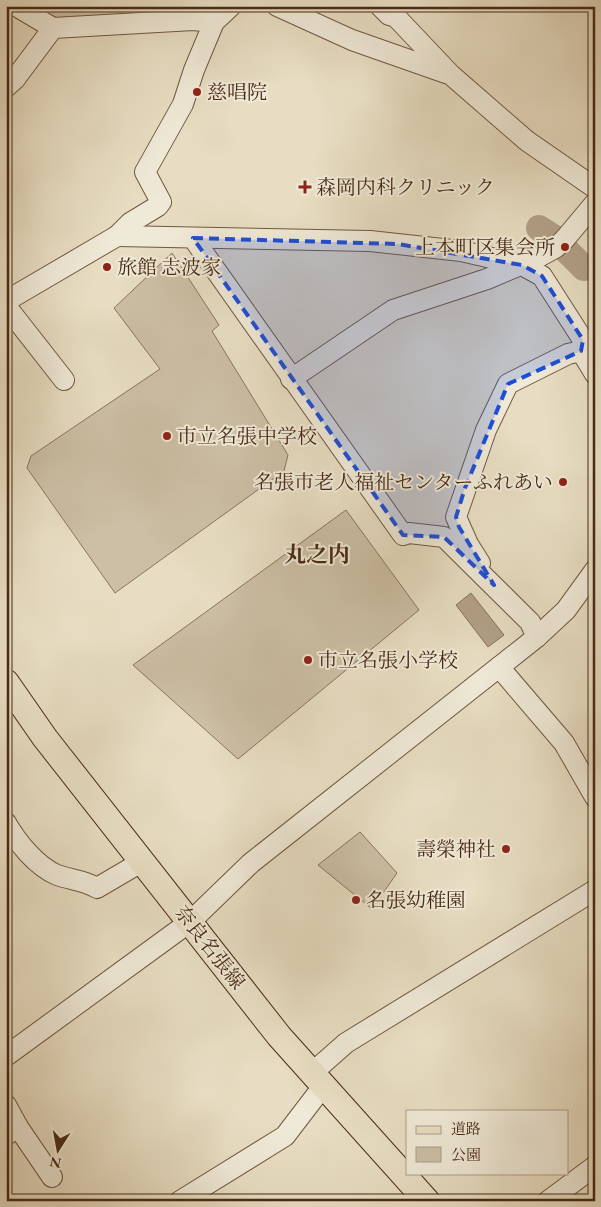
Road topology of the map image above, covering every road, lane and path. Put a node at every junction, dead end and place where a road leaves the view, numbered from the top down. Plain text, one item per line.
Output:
1 (16, 6) edge
2 (231, 6) edge
3 (277, 6) edge
4 (380, 6) edge
5 (214, 22) junction
6 (53, 28) junction
7 (450, 74) junction
8 (6, 87) edge
9 (595, 188) edge
10 (595, 203) edge
11 (117, 236) junction
12 (193, 238) junction
13 (522, 264) junction
14 (6, 301) edge
15 (6, 306) edge
16 (581, 352) junction
17 (595, 374) edge
18 (291, 379) junction
19 (64, 380) dead end
20 (595, 570) edge
21 (494, 585) junction
22 (537, 637) junction
23 (498, 667) junction
24 (6, 682) edge
25 (595, 797) edge
26 (6, 822) edge
27 (143, 861) junction
28 (595, 890) edge
29 (191, 921) junction
30 (6, 1056) edge
31 (318, 1079) junction
32 (6, 1105) edge
33 (12, 1131) edge
34 (595, 1166) edge
35 (52, 1177) dead end
36 (180, 1201) edge
37 (427, 1201) edge
38 (548, 1201) edge

1 - 6 street
2 - 5 street
3 - 7 street
4 - 7 street
5 - 6 street
5 - 11 street
6 - 8 street
7 - 9 street
10 - 13 street
11 - 12 street
11 - 14 street
12 - 13 street
12 - 18 street
13 - 16 street
13 - 18 street
15 - 19 street
16 - 17 street
16 - 21 street
18 - 21 street
20 - 22 street
21 - 22 street
22 - 23 street
23 - 25 street
23 - 29 street
24 - 27 main road, 奈良名張線
26 - 27 street
27 - 29 main road, 奈良名張線
28 - 31 street
29 - 30 street
29 - 31 main road, 奈良名張線
31 - 36 street
31 - 37 main road, 奈良名張線
32 - 33 street
33 - 35 street
34 - 38 street

